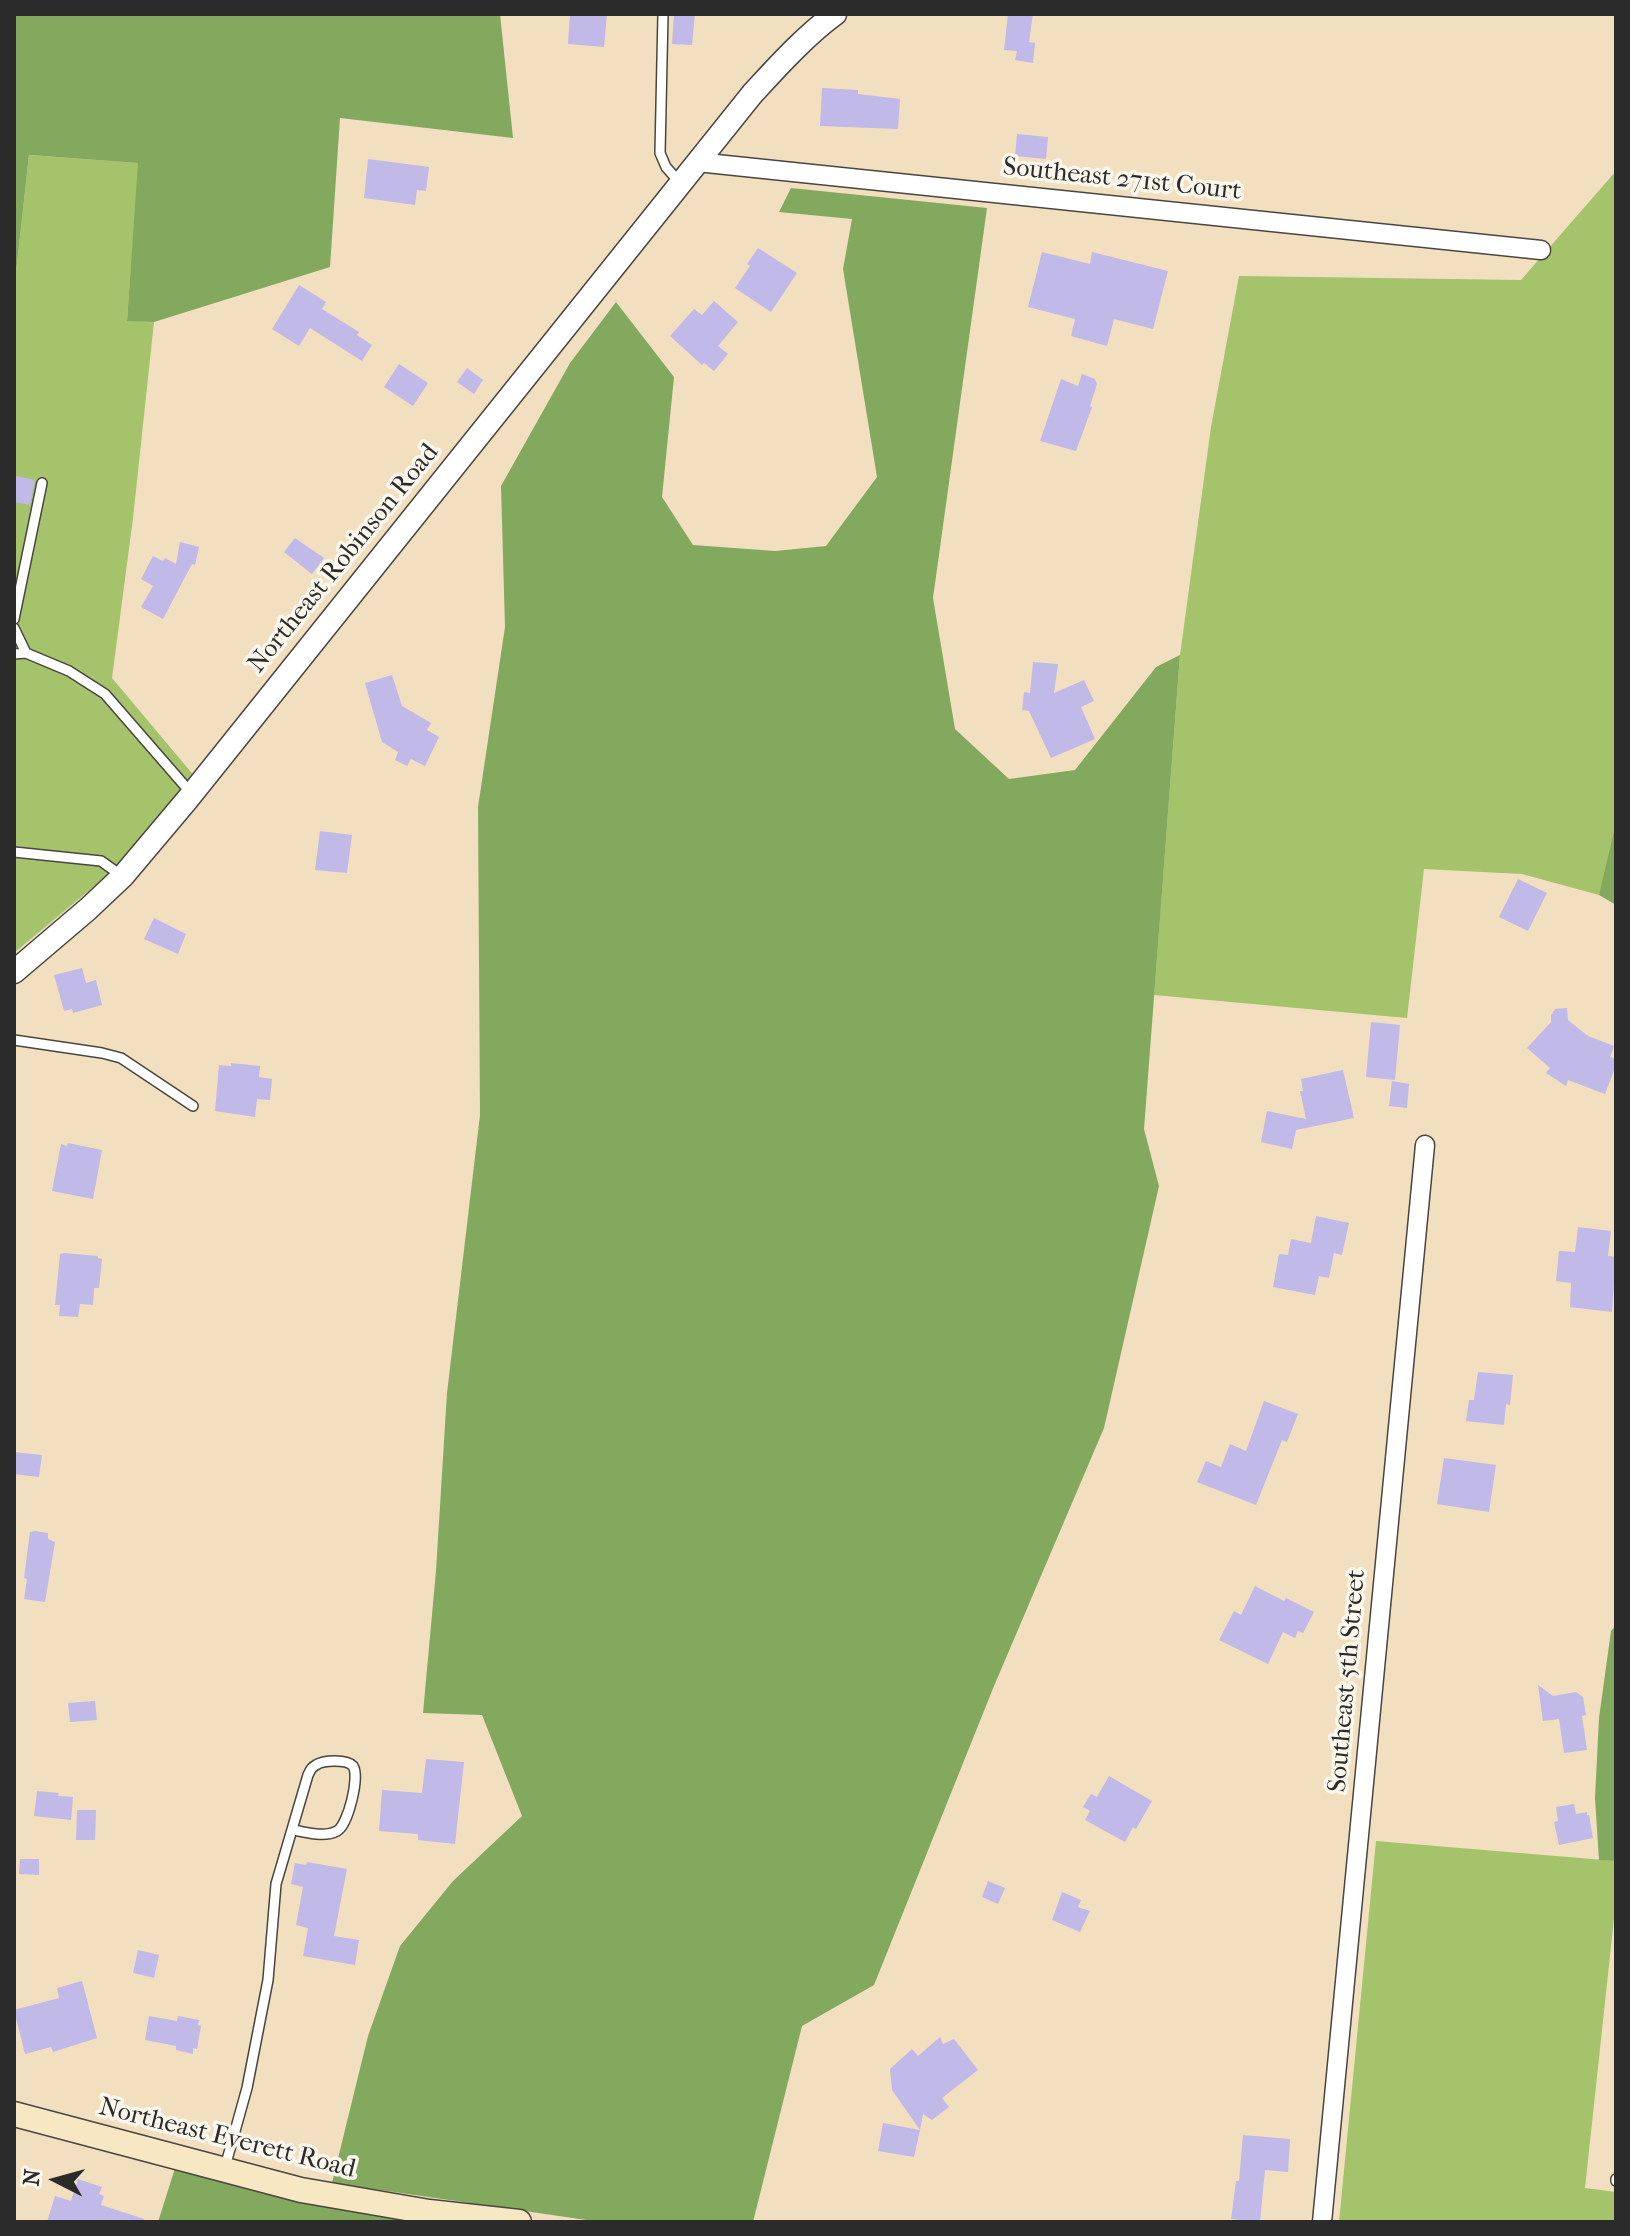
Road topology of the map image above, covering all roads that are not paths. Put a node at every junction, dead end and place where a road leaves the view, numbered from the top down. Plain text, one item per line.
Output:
1 (663, 14) edge
2 (835, 14) edge
3 (697, 162) junction
4 (680, 183) junction
5 (1541, 250) dead end
6 (42, 483) dead end
7 (14, 619) edge
8 (14, 628) edge
9 (26, 653) junction
10 (14, 654) edge
11 (192, 794) junction
12 (14, 852) edge
13 (123, 876) junction
14 (14, 972) edge
15 (14, 1040) edge
16 (193, 1106) dead end
17 (1425, 1145) dead end
18 (293, 1830) junction
19 (14, 2114) edge
20 (224, 2171) junction
21 (519, 2222) edge
22 (1322, 2222) edge

1 - 4 lane
2 - 3 street, Northeast Robinson Road
3 - 4 street, Northeast Robinson Road
3 - 5 street, Southeast 271st Court
4 - 11 street, Northeast Robinson Road
6 - 7 lane
8 - 9 lane
9 - 10 lane
9 - 11 lane
11 - 13 street, Northeast Robinson Road
12 - 13 lane
13 - 14 street, Northeast Robinson Road
15 - 16 lane
17 - 22 street, Southeast 5th Street
18 - 18 lane
18 - 20 lane
19 - 20 main road, Northeast Everett Road
20 - 21 main road, Northeast Everett Road

